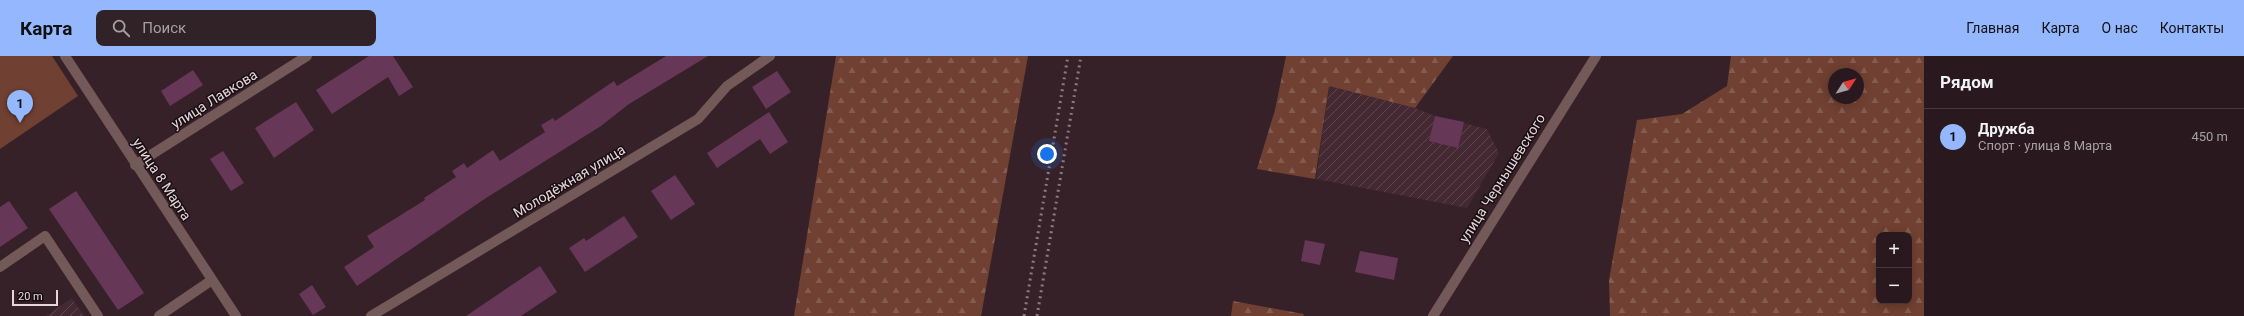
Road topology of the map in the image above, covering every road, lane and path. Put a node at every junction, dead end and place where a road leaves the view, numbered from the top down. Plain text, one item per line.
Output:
1 (65, 56) edge
2 (307, 56) edge
3 (770, 56) edge
4 (1596, 56) edge
5 (136, 165) junction
6 (0, 267) edge
7 (212, 280) junction
8 (98, 316) edge
9 (158, 316) edge
10 (236, 316) edge
11 (371, 316) edge
12 (1433, 316) edge

1 - 5 street, улица 8 Марта
2 - 5 street, улица Лавкова
3 - 11 street, Молодёжная улица
4 - 12 street, улица Чернышевского
5 - 7 street, улица 8 Марта
6 - 8 street
7 - 9 street
7 - 10 street, улица 8 Марта

